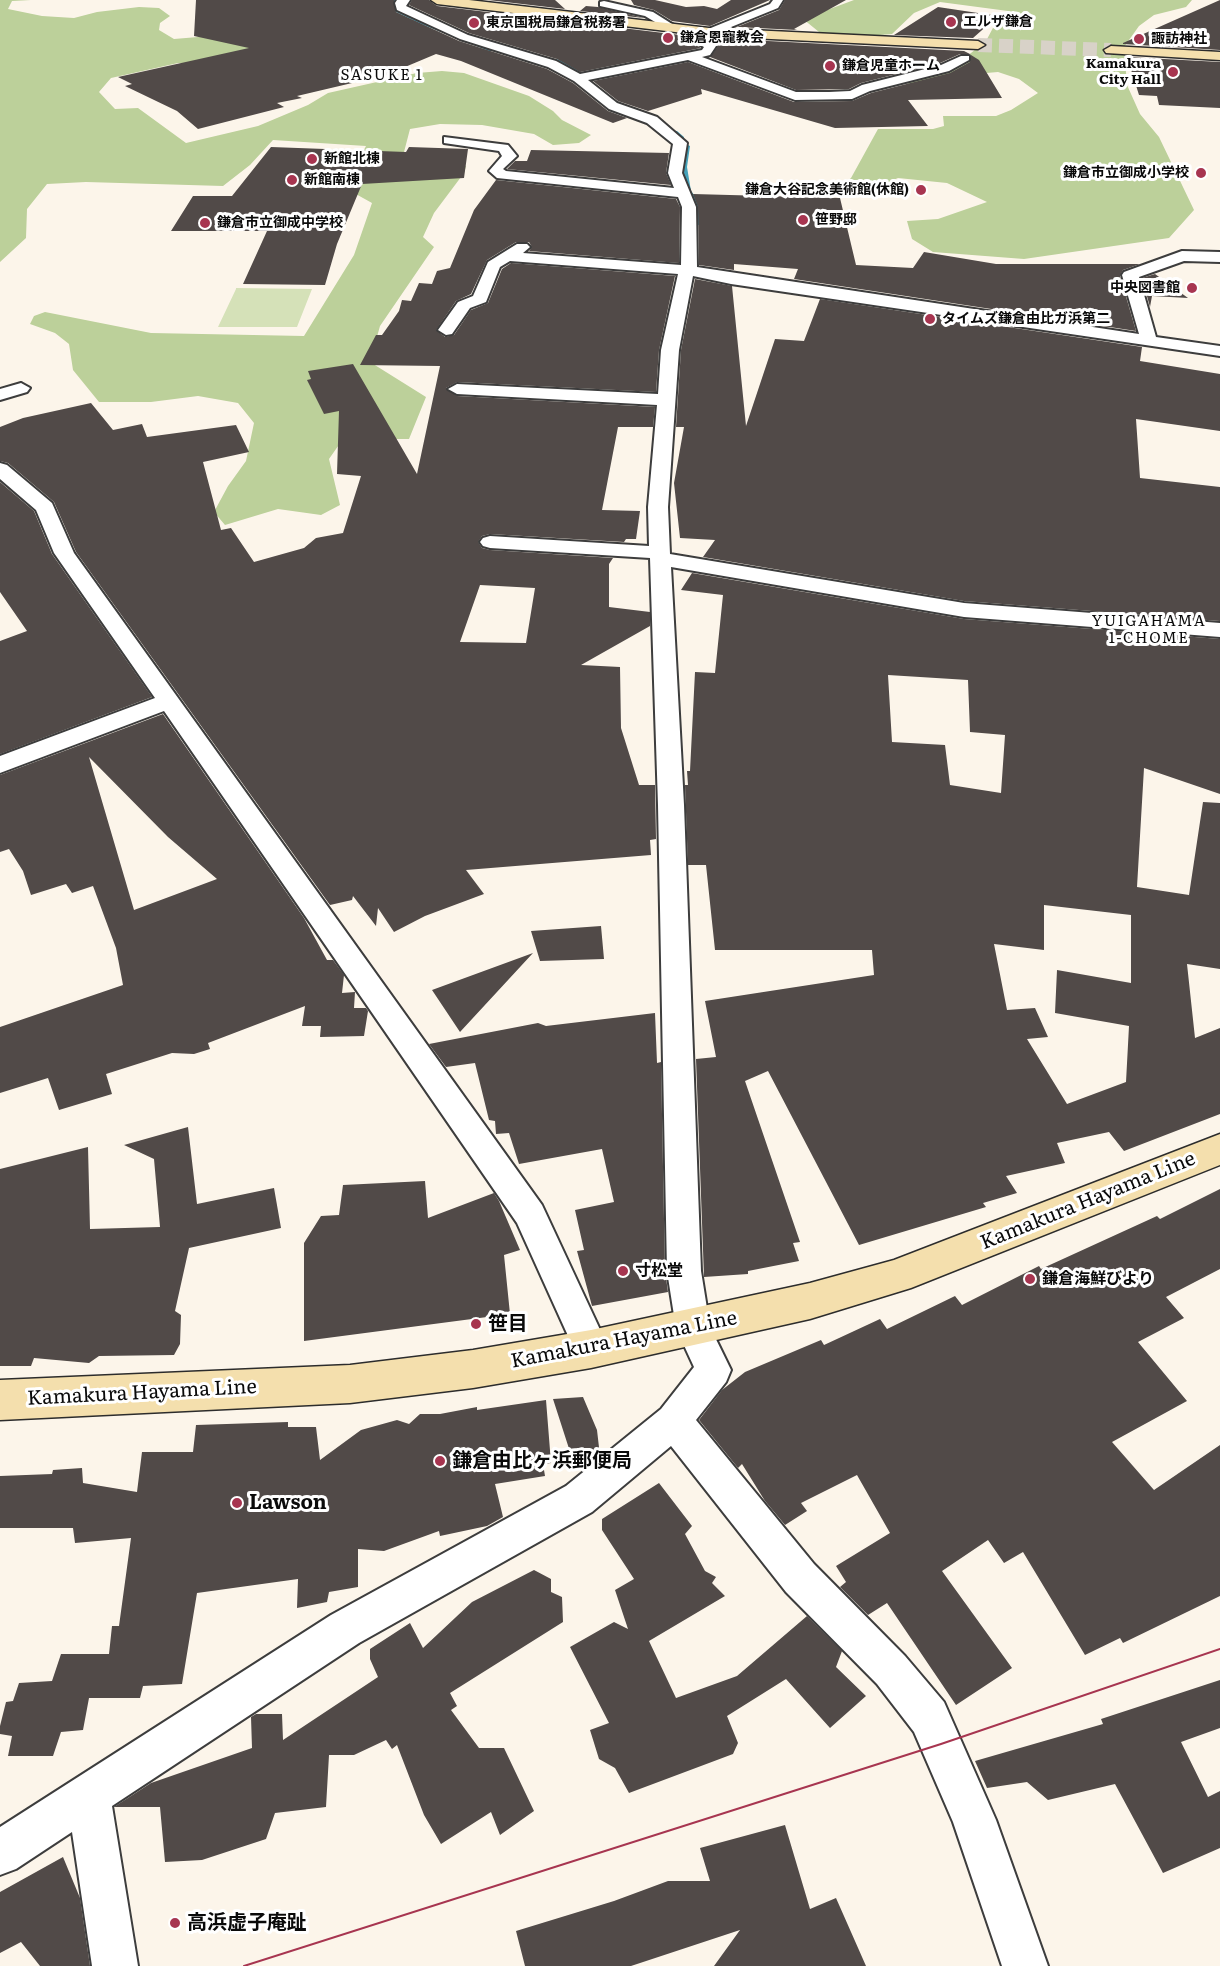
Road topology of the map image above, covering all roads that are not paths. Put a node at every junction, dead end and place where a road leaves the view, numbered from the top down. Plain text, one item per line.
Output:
1 (405, 0) edge
2 (437, 0) edge
3 (778, 0) edge
4 (604, 4) dead end
5 (674, 29) junction
6 (709, 33) junction
7 (978, 45) tunnel mouth
8 (1110, 50) tunnel mouth
9 (1220, 56) edge
10 (690, 57) junction
11 (965, 58) tunnel mouth
12 (578, 78) junction
13 (449, 140) dead end
14 (682, 194) junction
15 (529, 243) dead end
16 (506, 256) junction
17 (1220, 257) edge
18 (689, 270) junction
19 (446, 330) dead end
20 (1149, 340) junction
21 (1220, 351) edge
22 (21, 388) dead end
23 (457, 389) dead end
24 (0, 395) edge
25 (664, 400) junction
26 (0, 469) edge
27 (11, 490) edge
28 (490, 542) dead end
29 (661, 556) junction
30 (1220, 630) edge
31 (170, 701) junction
32 (0, 765) edge
33 (1220, 1149) edge
34 (693, 1328) junction
35 (591, 1349) junction
36 (0, 1400) edge
37 (674, 1421) junction
38 (88, 1798) junction
39 (0, 1853) edge
40 (115, 1966) edge
41 (1025, 1966) edge

1 - 12 street
2 - 5 street
3 - 6 street
4 - 5 street
5 - 6 street
6 - 7 street
6 - 10 street
8 - 9 street
10 - 11 street
10 - 12 street
12 - 14 street
13 - 14 street
14 - 18 street
15 - 16 street
16 - 18 street
16 - 19 street
17 - 20 street
18 - 20 street
18 - 25 street
20 - 21 street
22 - 24 street
23 - 25 street
25 - 29 street
26 - 27 street
27 - 31 street
28 - 29 street
29 - 30 street
29 - 34 street
31 - 32 street
31 - 35 street
33 - 34 street, Kamakura Hayama Line
34 - 35 street, Kamakura Hayama Line
34 - 37 street
35 - 36 street, Kamakura Hayama Line
37 - 38 street
37 - 41 street
38 - 39 street
38 - 40 street

